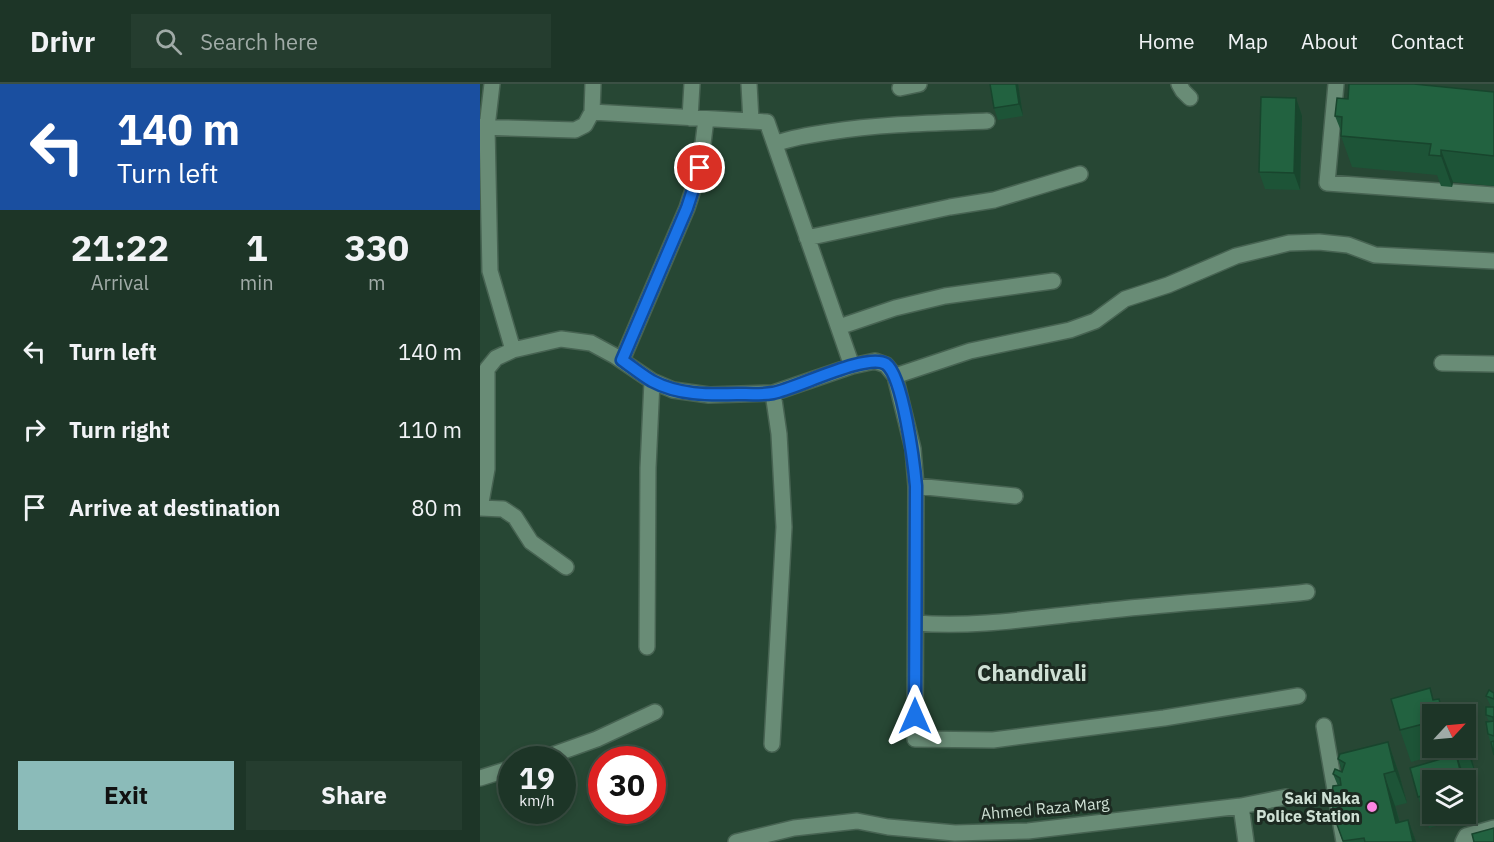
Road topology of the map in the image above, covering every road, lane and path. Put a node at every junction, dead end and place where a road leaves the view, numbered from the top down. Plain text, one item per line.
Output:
1 (492, 84) edge
2 (593, 84) edge
3 (692, 84) edge
4 (749, 84) edge
5 (919, 84) edge
6 (1179, 84) edge
7 (1336, 84) edge
8 (900, 88) dead end
9 (1190, 98) dead end
10 (592, 112) junction
11 (690, 118) junction
12 (706, 119) junction
13 (751, 121) junction
14 (987, 121) dead end
15 (484, 127) edge
16 (775, 144) junction
17 (1080, 174) dead end
18 (1494, 195) edge
19 (807, 237) junction
20 (1494, 261) edge
21 (1053, 281) dead end
22 (839, 327) junction
23 (513, 350) junction
24 (622, 360) junction
25 (1442, 363) dead end
26 (1494, 364) edge
27 (852, 366) junction
28 (895, 376) junction
29 (652, 381) junction
30 (773, 393) junction
31 (916, 486) junction
32 (1015, 496) dead end
33 (480, 508) edge
34 (566, 567) dead end
35 (1306, 592) dead end
36 (916, 623) junction
37 (647, 647) dead end
38 (1298, 696) dead end
39 (655, 712) dead end
40 (1324, 726) dead end
41 (772, 744) dead end
42 (576, 746) edge
43 (498, 772) edge
44 (480, 778) edge
45 (1286, 797) dead end
46 (1241, 806) junction
47 (794, 828) junction
48 (1494, 828) edge
49 (1028, 837) edge
50 (736, 842) edge
51 (804, 842) edge
52 (1246, 842) edge
53 (1344, 842) edge
54 (1463, 842) edge

1 - 15 street
2 - 10 street
3 - 11 street
4 - 13 street
5 - 8 street
6 - 9 street
7 - 18 street
10 - 11 street
10 - 15 street
11 - 12 street
12 - 13 street
12 - 24 street
13 - 16 street
14 - 16 street
15 - 23 street
16 - 19 street
17 - 19 street
19 - 22 street
20 - 28 street
21 - 22 street
22 - 27 street
23 - 24 street
23 - 33 street
24 - 29 street
25 - 26 street
27 - 28 street
27 - 30 street
28 - 31 street
29 - 30 street
29 - 37 street
30 - 41 street
31 - 32 street
31 - 36 street
33 - 34 street
35 - 36 street
36 - 38 street
39 - 42 street
40 - 53 street
43 - 44 street
45 - 46 street, Ahmed Raza Marg
46 - 49 street, Ahmed Raza Marg
46 - 52 street
47 - 49 street, Ahmed Raza Marg
47 - 50 street, Ahmed Raza Marg
47 - 51 street
48 - 54 street

